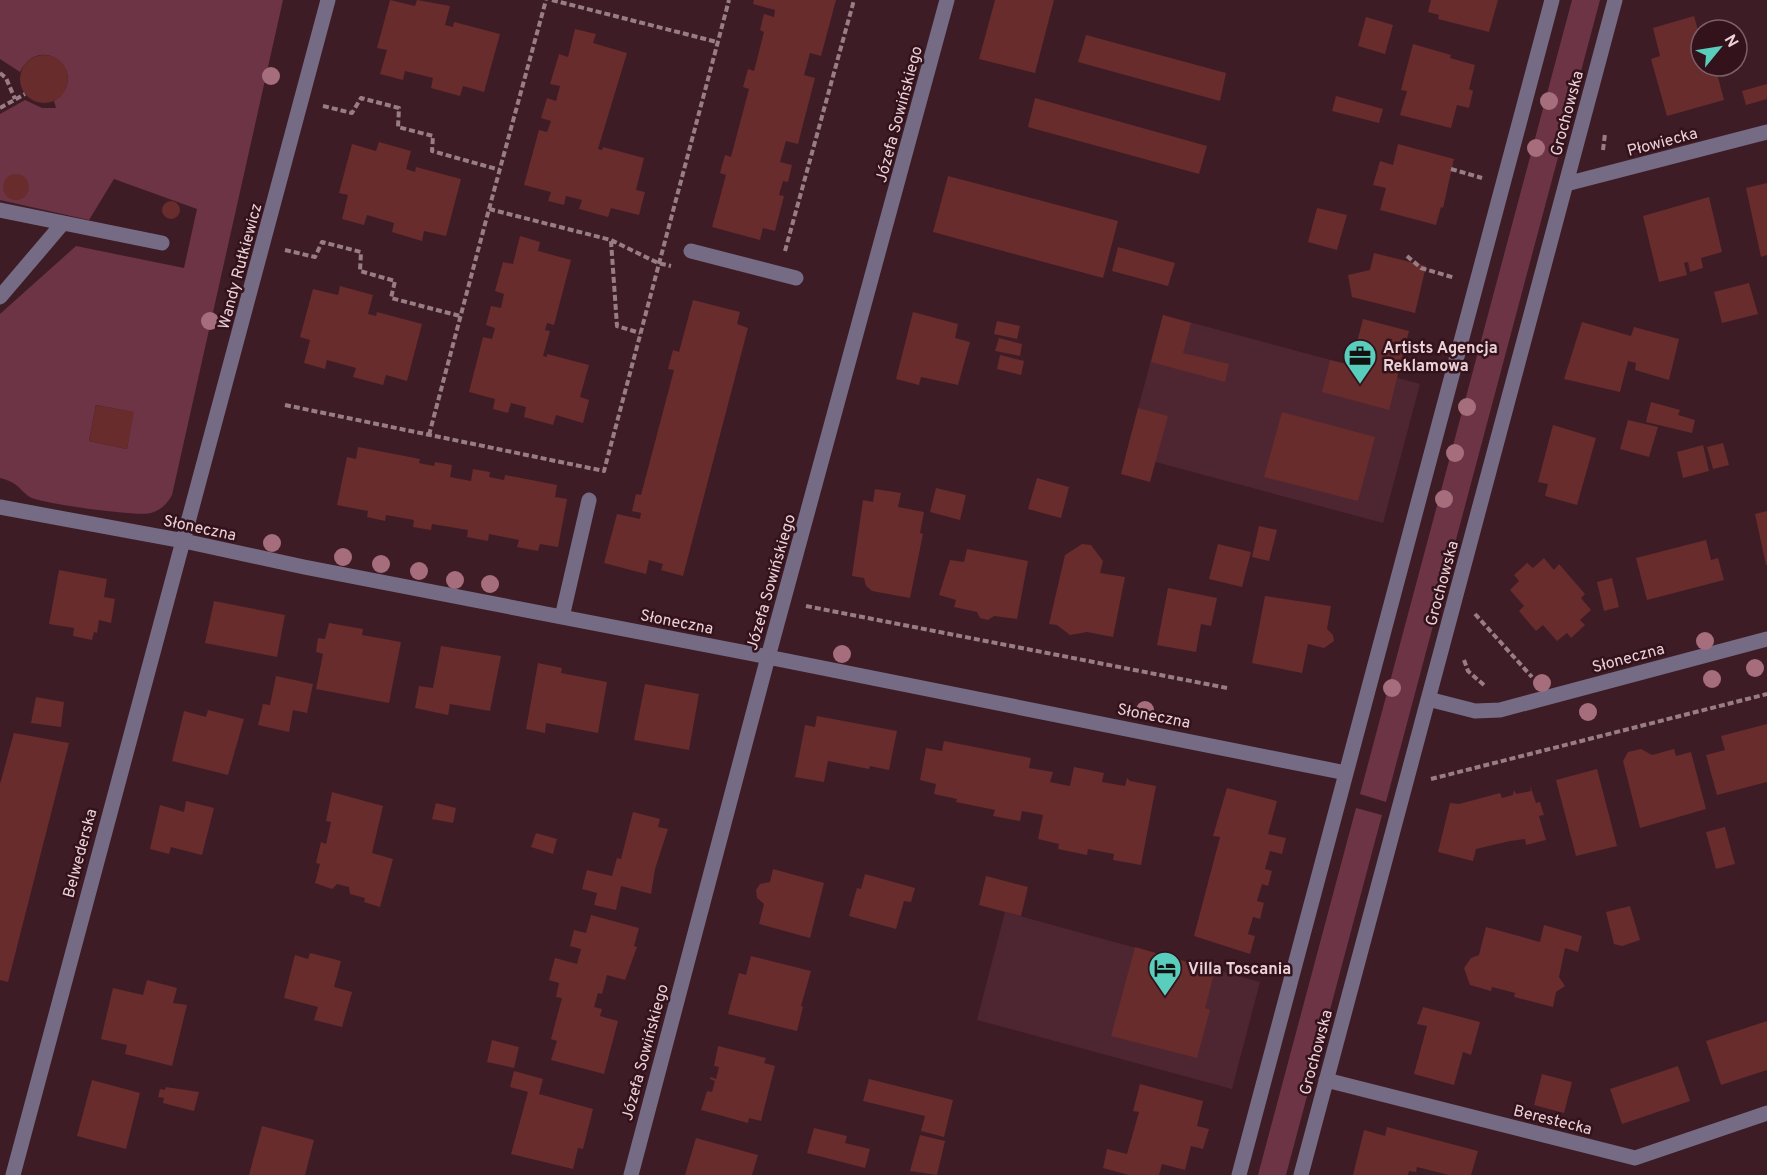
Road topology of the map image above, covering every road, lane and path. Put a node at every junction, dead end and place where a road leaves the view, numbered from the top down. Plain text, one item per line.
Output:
1 (328, 0) edge
2 (546, 0) edge
3 (552, 0) edge
4 (729, 0) edge
5 (854, 0) edge
6 (948, 0) edge
7 (1552, 0) edge
8 (1615, 0) edge
9 (717, 42) junction
10 (0, 73) edge
11 (24, 94) dead end
12 (15, 99) junction
13 (316, 105) dead end
14 (0, 108) edge
15 (1767, 132) edge
16 (1451, 169) dead end
17 (500, 170) junction
18 (1503, 184) junction
19 (1566, 184) junction
20 (489, 209) junction
21 (0, 210) edge
22 (63, 223) junction
23 (611, 240) junction
24 (162, 243) dead end
25 (279, 248) dead end
26 (691, 250) dead end
27 (785, 254) dead end
28 (1407, 256) dead end
29 (658, 262) junction
30 (680, 268) dead end
31 (796, 278) dead end
32 (1477, 284) junction
33 (0, 297) edge
34 (460, 316) junction
35 (640, 333) junction
36 (285, 405) dead end
37 (429, 435) junction
38 (588, 500) dead end
39 (0, 507) edge
40 (184, 541) junction
41 (783, 601) junction
42 (1472, 612) dead end
43 (562, 617) junction
44 (1767, 639) edge
45 (1461, 654) dead end
46 (768, 657) junction
47 (1522, 681) dead end
48 (1227, 688) dead end
49 (1492, 690) dead end
50 (1767, 694) edge
51 (1428, 699) junction
52 (1346, 773) junction
53 (1428, 779) dead end
54 (1326, 1080) junction
55 (1767, 1113) edge
56 (13, 1175) edge
57 (630, 1175) edge
58 (1239, 1175) edge
59 (1301, 1175) edge

1 - 40 street, Wandy Rutkiewicz
2 - 17 path
3 - 9 path
4 - 9 path
5 - 27 path
6 - 41 street, Józefa Sowińskiego
7 - 18 street
8 - 19 street, Grochowska
9 - 29 path
10 - 12 path
11 - 12 path
12 - 14 path
13 - 17 path
15 - 19 street, Płowiecka
16 - 18 path
17 - 20 path
18 - 32 street
19 - 51 street, Grochowska
20 - 23 path
20 - 34 path
21 - 22 street
22 - 24 street
22 - 33 street
23 - 29 path
23 - 35 path
25 - 34 path
26 - 31 street
28 - 32 path
29 - 30 path
29 - 35 path
32 - 52 street
34 - 37 path
35 - 37 path
36 - 37 path
38 - 43 street
39 - 40 street, Słoneczna
40 - 43 street, Słoneczna
40 - 56 street, Belwederska
41 - 46 street, Józefa Sowińskiego
41 - 48 path
42 - 47 path
43 - 46 street, Słoneczna
44 - 51 street, Słoneczna
45 - 49 path
46 - 52 street, Słoneczna
46 - 57 street, Józefa Sowińskiego
50 - 53 path
51 - 54 street, Grochowska
52 - 58 street
54 - 55 street, Berestecka
54 - 59 street, Grochowska

